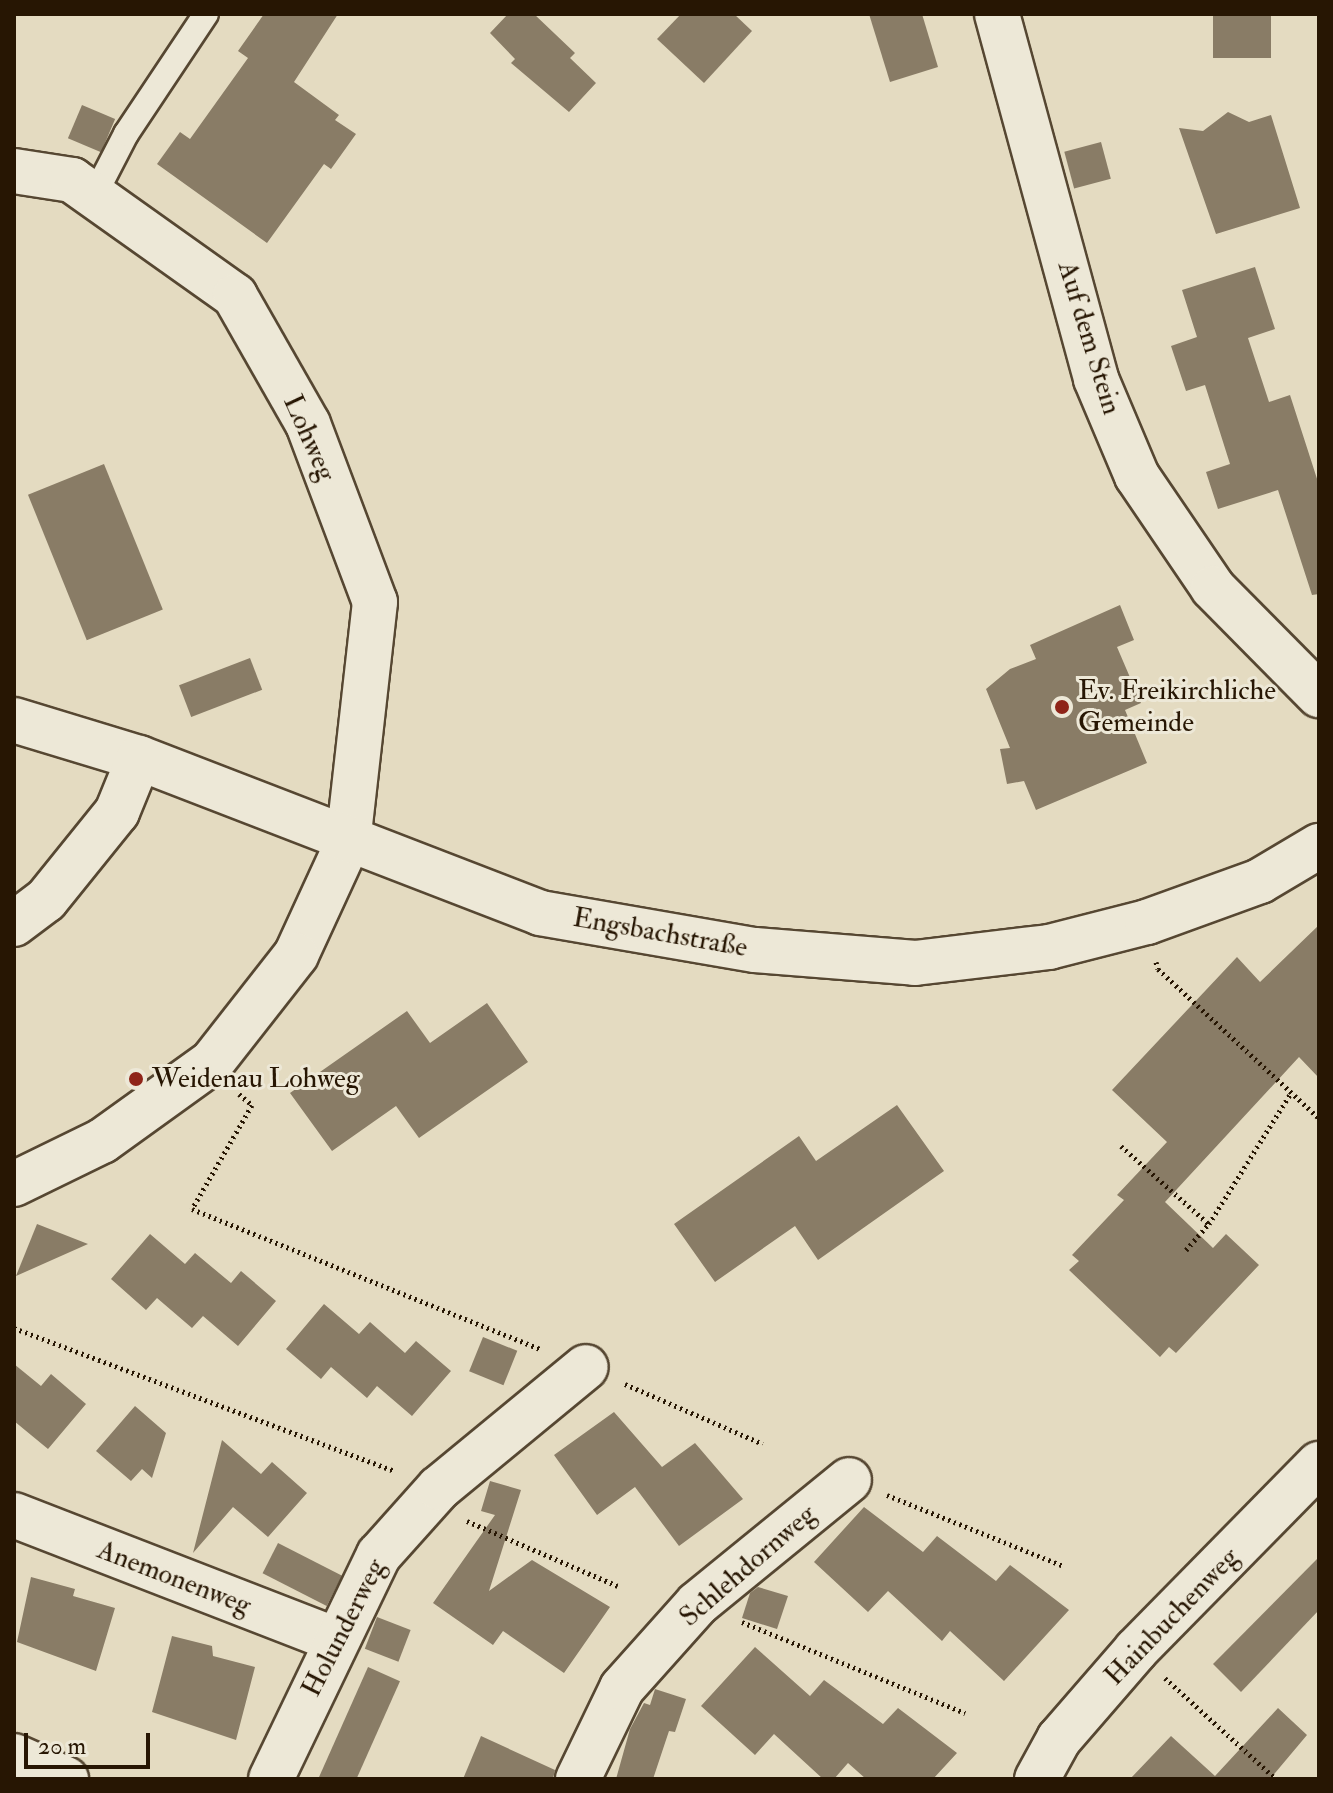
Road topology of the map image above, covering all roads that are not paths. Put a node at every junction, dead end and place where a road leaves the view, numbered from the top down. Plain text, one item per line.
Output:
1 (206, 14) edge
2 (997, 14) edge
3 (14, 171) edge
4 (94, 196) junction
5 (1319, 695) edge
6 (14, 720) edge
7 (139, 758) junction
8 (348, 842) junction
9 (1319, 846) edge
10 (14, 924) edge
11 (14, 1184) edge
12 (586, 1367) road end
13 (1319, 1464) edge
14 (849, 1480) road end
15 (14, 1515) edge
16 (334, 1639) junction
17 (14, 1756) edge
18 (66, 1779) edge
19 (271, 1779) edge
20 (578, 1779) edge
21 (1037, 1779) edge

1 - 4 lane
2 - 5 street, Auf dem Stein
3 - 4 street, Lohweg
4 - 8 street, Lohweg
6 - 7 street, Engsbachstraße
7 - 8 street, Engsbachstraße
7 - 10 street
8 - 9 street, Engsbachstraße
8 - 11 street, Lohweg
12 - 16 street, Holunderweg
13 - 21 street, Hainbuchenweg
14 - 20 street, Schlehdornweg
15 - 16 street, Anemonenweg
16 - 19 street, Holunderweg
17 - 18 street

